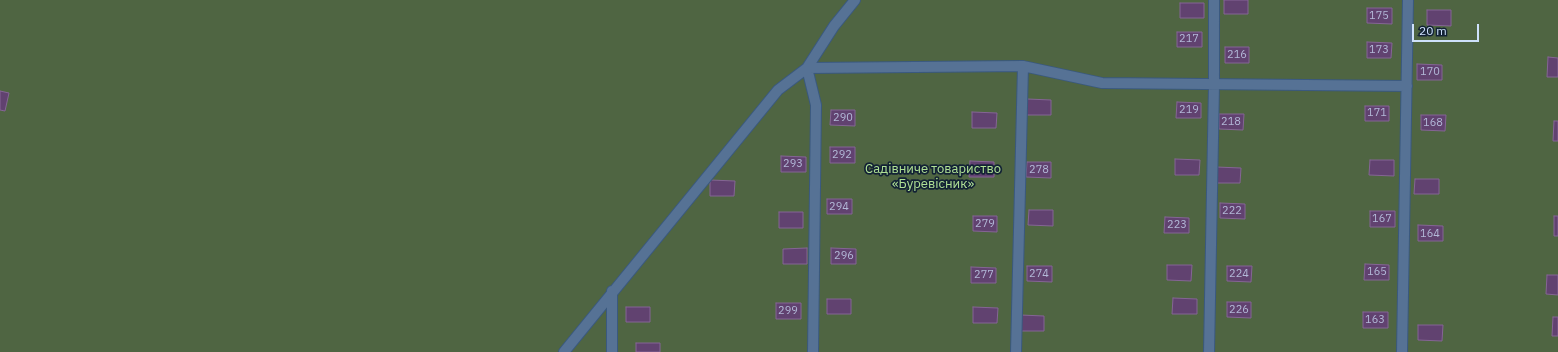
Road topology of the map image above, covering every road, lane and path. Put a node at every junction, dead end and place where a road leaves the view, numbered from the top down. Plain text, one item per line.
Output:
1 (856, 0) edge
2 (1214, 0) edge
3 (1408, 0) edge
4 (1023, 66) junction
5 (807, 68) junction
6 (1214, 85) junction
7 (1407, 86) junction
8 (612, 291) junction
9 (564, 352) edge
10 (612, 352) edge
11 (813, 352) edge
12 (1016, 352) edge
13 (1209, 352) edge
14 (1402, 352) edge

1 - 5 street
2 - 6 street
3 - 7 street
4 - 5 street
4 - 6 street
4 - 12 street
5 - 8 street
5 - 11 street
6 - 7 street
6 - 13 street
7 - 14 street
8 - 9 street
8 - 10 street

